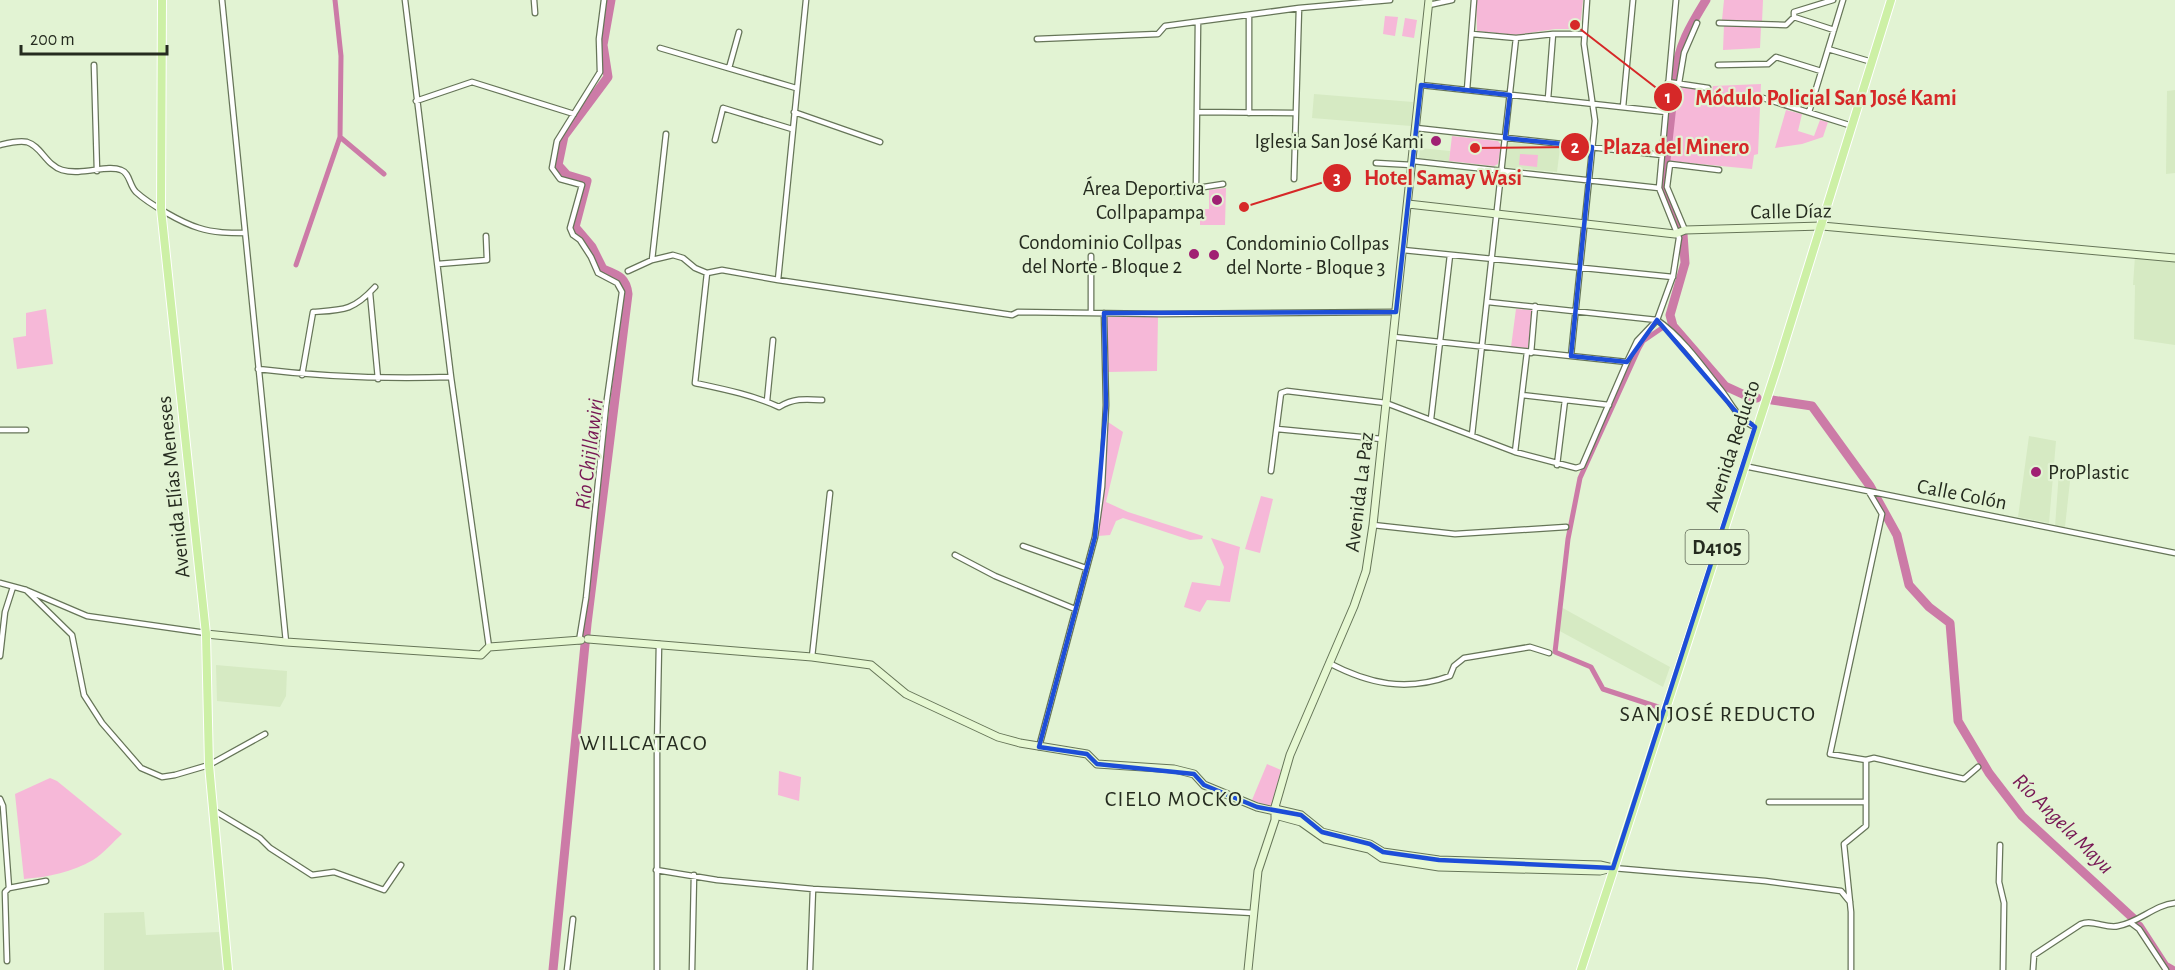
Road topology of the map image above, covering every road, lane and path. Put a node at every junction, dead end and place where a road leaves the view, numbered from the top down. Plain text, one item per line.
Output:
1 (162, 0) edge
2 (222, 0) edge
3 (405, 0) edge
4 (534, 0) edge
5 (604, 0) edge
6 (806, 0) edge
7 (1390, 0) edge
8 (1452, 0) edge
9 (1474, 0) edge
10 (1587, 0) edge
11 (1633, 0) edge
12 (1676, 0) edge
13 (1833, 0) edge
14 (1843, 0) edge
15 (1891, 0) edge
16 (1429, 2) edge
17 (1299, 8) junction
18 (535, 13) dead end
19 (1249, 16) junction
20 (1794, 17) junction
21 (1198, 22) junction
22 (1697, 22) dead end
23 (1719, 23) dead end
24 (1834, 30) junction
25 (739, 32) dead end
26 (1472, 34) junction
27 (1553, 34) junction
28 (1583, 34) junction
29 (1516, 38) junction
30 (1036, 39) dead end
31 (660, 48) dead end
32 (1828, 49) junction
33 (1872, 62) junction
34 (94, 65) dead end
35 (1718, 65) dead end
36 (729, 68) junction
37 (1821, 71) junction
38 (1668, 82) junction
39 (1679, 83) junction
40 (1421, 85) junction
41 (796, 88) junction
42 (1708, 88) dead end
43 (1467, 90) junction
44 (1510, 95) junction
45 (1763, 98) dead end
46 (1548, 99) junction
47 (416, 101) junction
48 (1592, 104) junction
49 (1623, 107) junction
50 (794, 112) junction
51 (1198, 112) junction
52 (1666, 112) junction
53 (1809, 112) junction
54 (1249, 113) junction
55 (1294, 113) junction
56 (574, 114) junction
57 (1852, 126) junction
58 (1416, 128) junction
59 (792, 129) junction
60 (666, 134) dead end
61 (1504, 138) junction
62 (715, 140) dead end
63 (880, 142) dead end
64 (0, 145) edge
65 (1592, 147) junction
66 (1662, 155) junction
67 (1376, 163) dead end
68 (1412, 163) junction
69 (1719, 170) dead end
70 (97, 171) junction
71 (1500, 171) junction
72 (1294, 179) dead end
73 (1589, 180) junction
74 (1223, 184) dead end
75 (1196, 188) junction
76 (1659, 188) junction
77 (1172, 192) dead end
78 (1408, 204) junction
79 (162, 209) junction
80 (1497, 214) junction
81 (1585, 224) junction
82 (1822, 226) junction
83 (1682, 231) junction
84 (245, 234) junction
85 (486, 236) dead end
86 (1403, 250) junction
87 (1450, 255) junction
88 (1091, 256) dead end
89 (2175, 258) edge
90 (1492, 259) junction
91 (652, 260) junction
92 (438, 264) junction
93 (1580, 268) junction
94 (628, 271) dead end
95 (706, 273) junction
96 (1673, 277) junction
97 (778, 280) junction
98 (375, 287) dead end
99 (370, 293) junction
100 (1488, 302) junction
101 (1535, 306) junction
102 (1576, 311) junction
103 (1396, 312) junction
104 (1091, 313) junction
105 (1104, 313) junction
106 (1657, 320) junction
107 (1394, 337) junction
108 (773, 340) dead end
109 (1440, 342) junction
110 (1483, 347) junction
111 (1529, 352) junction
112 (1571, 356) junction
113 (1626, 362) junction
114 (258, 369) junction
115 (302, 375) junction
116 (451, 377) junction
117 (378, 379) junction
118 (1522, 395) junction
119 (822, 400) dead end
120 (1565, 400) junction
121 (767, 401) junction
122 (1386, 403) junction
123 (1609, 405) junction
124 (1431, 418) junction
125 (1755, 428) junction
126 (1277, 429) junction
127 (0, 430) edge
128 (26, 430) dead end
129 (1472, 435) junction
130 (1382, 439) junction
131 (1515, 452) junction
132 (1557, 465) junction
133 (1744, 466) junction
134 (1271, 471) dead end
135 (1869, 492) junction
136 (830, 493) dead end
137 (1373, 525) junction
138 (1566, 527) dead end
139 (1023, 546) dead end
140 (2175, 553) edge
141 (955, 555) dead end
142 (1086, 568) junction
143 (0, 583) edge
144 (13, 586) junction
145 (26, 590) junction
146 (1075, 609) junction
147 (206, 634) junction
148 (583, 640) junction
149 (286, 642) junction
150 (659, 644) junction
151 (489, 647) junction
152 (1549, 653) dead end
153 (0, 656) edge
154 (812, 657) junction
155 (1329, 663) junction
156 (265, 734) dead end
157 (1039, 747) junction
158 (1866, 760) junction
159 (209, 765) junction
160 (1978, 767) dead end
161 (0, 799) edge
162 (1769, 802) dead end
163 (1866, 802) junction
164 (213, 810) junction
165 (1275, 812) junction
166 (2000, 845) dead end
167 (401, 865) dead end
168 (1613, 868) junction
169 (656, 870) junction
170 (694, 875) junction
171 (46, 881) dead end
172 (9, 888) junction
173 (813, 889) junction
174 (1850, 902) junction
175 (2175, 903) edge
176 (1253, 914) junction
177 (573, 919) dead end
178 (2131, 922) junction
179 (7, 961) dead end
180 (228, 970) edge
181 (567, 970) edge
182 (657, 970) edge
183 (692, 970) edge
184 (810, 970) edge
185 (1248, 970) edge
186 (1581, 970) edge
187 (1851, 970) edge
188 (2003, 970) edge
189 (2033, 970) edge
190 (2166, 970) edge

1 - 79 main road, Avenida Elías Meneses
2 - 84 street
3 - 47 street
4 - 18 street
5 - 56 street
6 - 41 street
7 - 17 street
8 - 16 street
9 - 26 street
10 - 28 street
11 - 49 street
12 - 38 street
13 - 20 street
14 - 24 street
15 - 33 main road, Avenida Reducto / D4105
16 - 40 street, Avenida La Paz
17 - 19 street
17 - 55 street
19 - 21 street
19 - 54 street
20 - 23 street
20 - 24 street
21 - 30 street
21 - 51 street
22 - 39 street
24 - 32 street
25 - 36 street
26 - 29 street
26 - 43 street
27 - 28 street
27 - 29 street
27 - 46 street
28 - 48 street
29 - 44 street
31 - 36 street
32 - 33 street
32 - 37 street
33 - 57 main road, Avenida Reducto / D4105
34 - 70 street
35 - 37 street
36 - 41 street
37 - 53 street
38 - 39 street
38 - 52 street
39 - 42 street
40 - 43 street
40 - 58 street, Avenida La Paz
41 - 50 street
43 - 44 street
44 - 46 street
44 - 61 street
45 - 53 street
46 - 48 street
47 - 56 street
47 - 92 street
48 - 49 street
48 - 65 street
49 - 52 street
50 - 59 street
50 - 63 street
51 - 54 street
51 - 75 street
52 - 66 street
53 - 57 street
54 - 55 street
55 - 72 street
56 - 148 street
57 - 82 main road, Avenida Reducto / D4105
58 - 61 street
58 - 68 street, Avenida La Paz
59 - 62 street
59 - 97 street
60 - 91 street
61 - 65 street
61 - 71 street
64 - 70 street
65 - 66 street
65 - 73 street
66 - 76 street
67 - 68 street
68 - 71 street
68 - 78 street, Avenida La Paz
69 - 83 street
70 - 79 street
71 - 73 street
71 - 80 street
73 - 76 street
73 - 81 street
74 - 75 street
75 - 77 street
76 - 83 street
78 - 80 street, Calle Díaz
78 - 86 street, Avenida La Paz
79 - 84 street
79 - 147 main road, Avenida Elías Meneses
80 - 81 street, Calle Díaz
80 - 90 street
81 - 83 street, Calle Díaz
81 - 93 street
82 - 83 street, Calle Díaz
82 - 89 street, Calle Díaz
82 - 125 main road, Avenida Reducto / D4105
83 - 96 street
84 - 114 street
85 - 92 street
86 - 87 street
86 - 103 street, Avenida La Paz
87 - 90 street
87 - 109 street
88 - 104 street
90 - 93 street
90 - 100 street
91 - 94 street
91 - 95 street
92 - 116 street
93 - 96 street
93 - 102 street
95 - 97 street
95 - 121 street
96 - 106 street
97 - 104 street
98 - 99 street
99 - 115 street
99 - 117 street
100 - 101 street
100 - 110 street
101 - 102 street
101 - 111 street
102 - 106 street
102 - 112 street
103 - 105 street
103 - 107 street, Avenida La Paz
104 - 105 street
105 - 142 street
106 - 113 street
106 - 125 street
107 - 109 street
107 - 122 street, Avenida La Paz
108 - 121 street
109 - 110 street
109 - 124 street
110 - 111 street
110 - 129 street
111 - 112 street
111 - 118 street
112 - 113 street
113 - 123 street
114 - 115 street
114 - 149 street
115 - 117 street
116 - 117 street
116 - 151 street
118 - 120 street
118 - 131 street
119 - 121 street
120 - 123 street
120 - 132 street
122 - 124 street
122 - 126 street
122 - 130 street, Avenida La Paz
123 - 132 street
124 - 129 street
125 - 133 main road, Avenida Reducto / D4105
126 - 130 street
126 - 134 street
127 - 128 street
129 - 131 street
130 - 137 street, Avenida La Paz
131 - 132 street
133 - 135 street, Calle Colón
133 - 168 main road, Avenida Reducto / D4105
135 - 140 street, Calle Colón
135 - 158 street
136 - 154 street
137 - 138 street
137 - 155 street, Avenida La Paz
139 - 142 street
141 - 146 street
142 - 146 street
143 - 144 street
144 - 145 street
144 - 153 street
145 - 147 street
145 - 159 street
146 - 157 street
147 - 149 street
147 - 159 main road, Avenida Elías Meneses
148 - 150 street
148 - 151 street
149 - 151 street
150 - 154 street
150 - 169 street
152 - 155 street
154 - 157 street
155 - 165 street, Avenida La Paz
156 - 159 street
157 - 165 street
158 - 160 street
158 - 163 street
159 - 164 main road, Avenida Elías Meneses
161 - 172 street
162 - 163 street
163 - 174 street
164 - 167 street
164 - 180 main road, Avenida Elías Meneses
165 - 168 street
165 - 176 street, Avenida La Paz
166 - 188 street
168 - 174 street
168 - 186 main road, Avenida Reducto / D4105
169 - 170 street
169 - 182 street
170 - 173 street
170 - 183 street
171 - 172 street
172 - 179 street
173 - 176 street
173 - 184 street
174 - 187 street
175 - 178 street
176 - 185 street, Avenida La Paz
177 - 181 street
178 - 189 street
178 - 190 street

